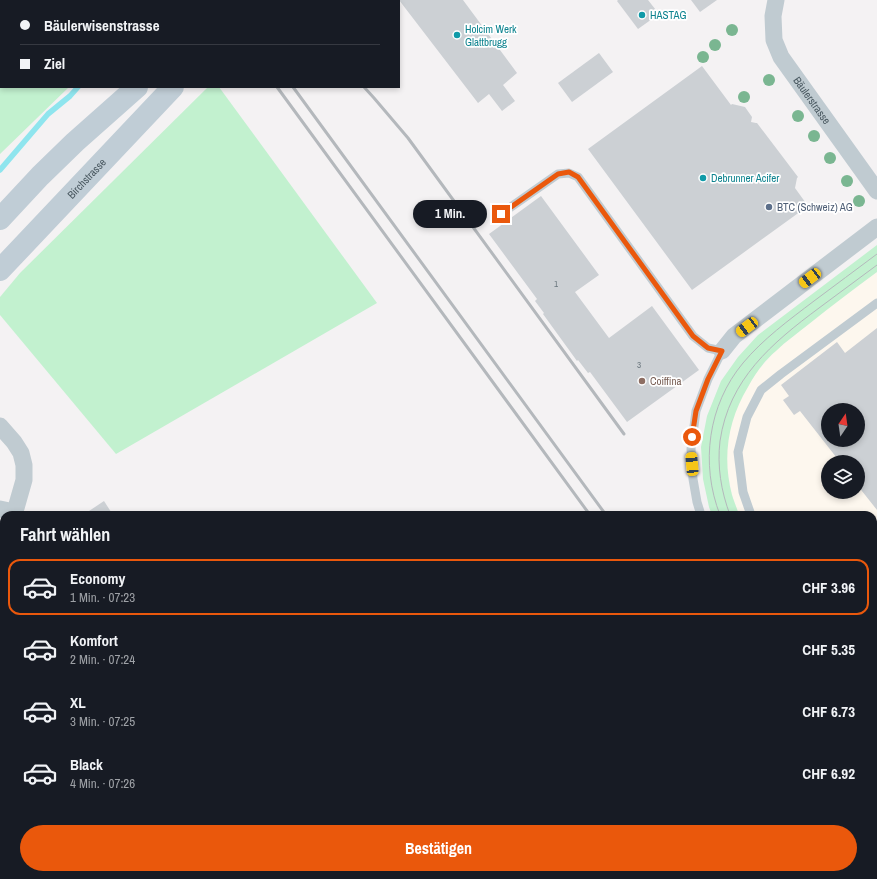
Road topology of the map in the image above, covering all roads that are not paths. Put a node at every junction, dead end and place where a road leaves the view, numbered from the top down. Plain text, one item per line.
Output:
1 (776, 0) edge
2 (136, 88) edge
3 (172, 88) edge
4 (877, 192) edge
5 (501, 214) dead end
6 (0, 219) edge
7 (877, 226) edge
8 (0, 270) edge
9 (877, 303) edge
10 (722, 351) junction
11 (0, 426) edge
12 (9, 511) edge
13 (700, 511) edge
14 (750, 511) edge

1 - 4 street, Bäulerstrasse
2 - 6 main road
3 - 8 main road, Birchstrasse
5 - 10 lane
7 - 10 street
9 - 14 lane
10 - 13 lane
11 - 12 street

